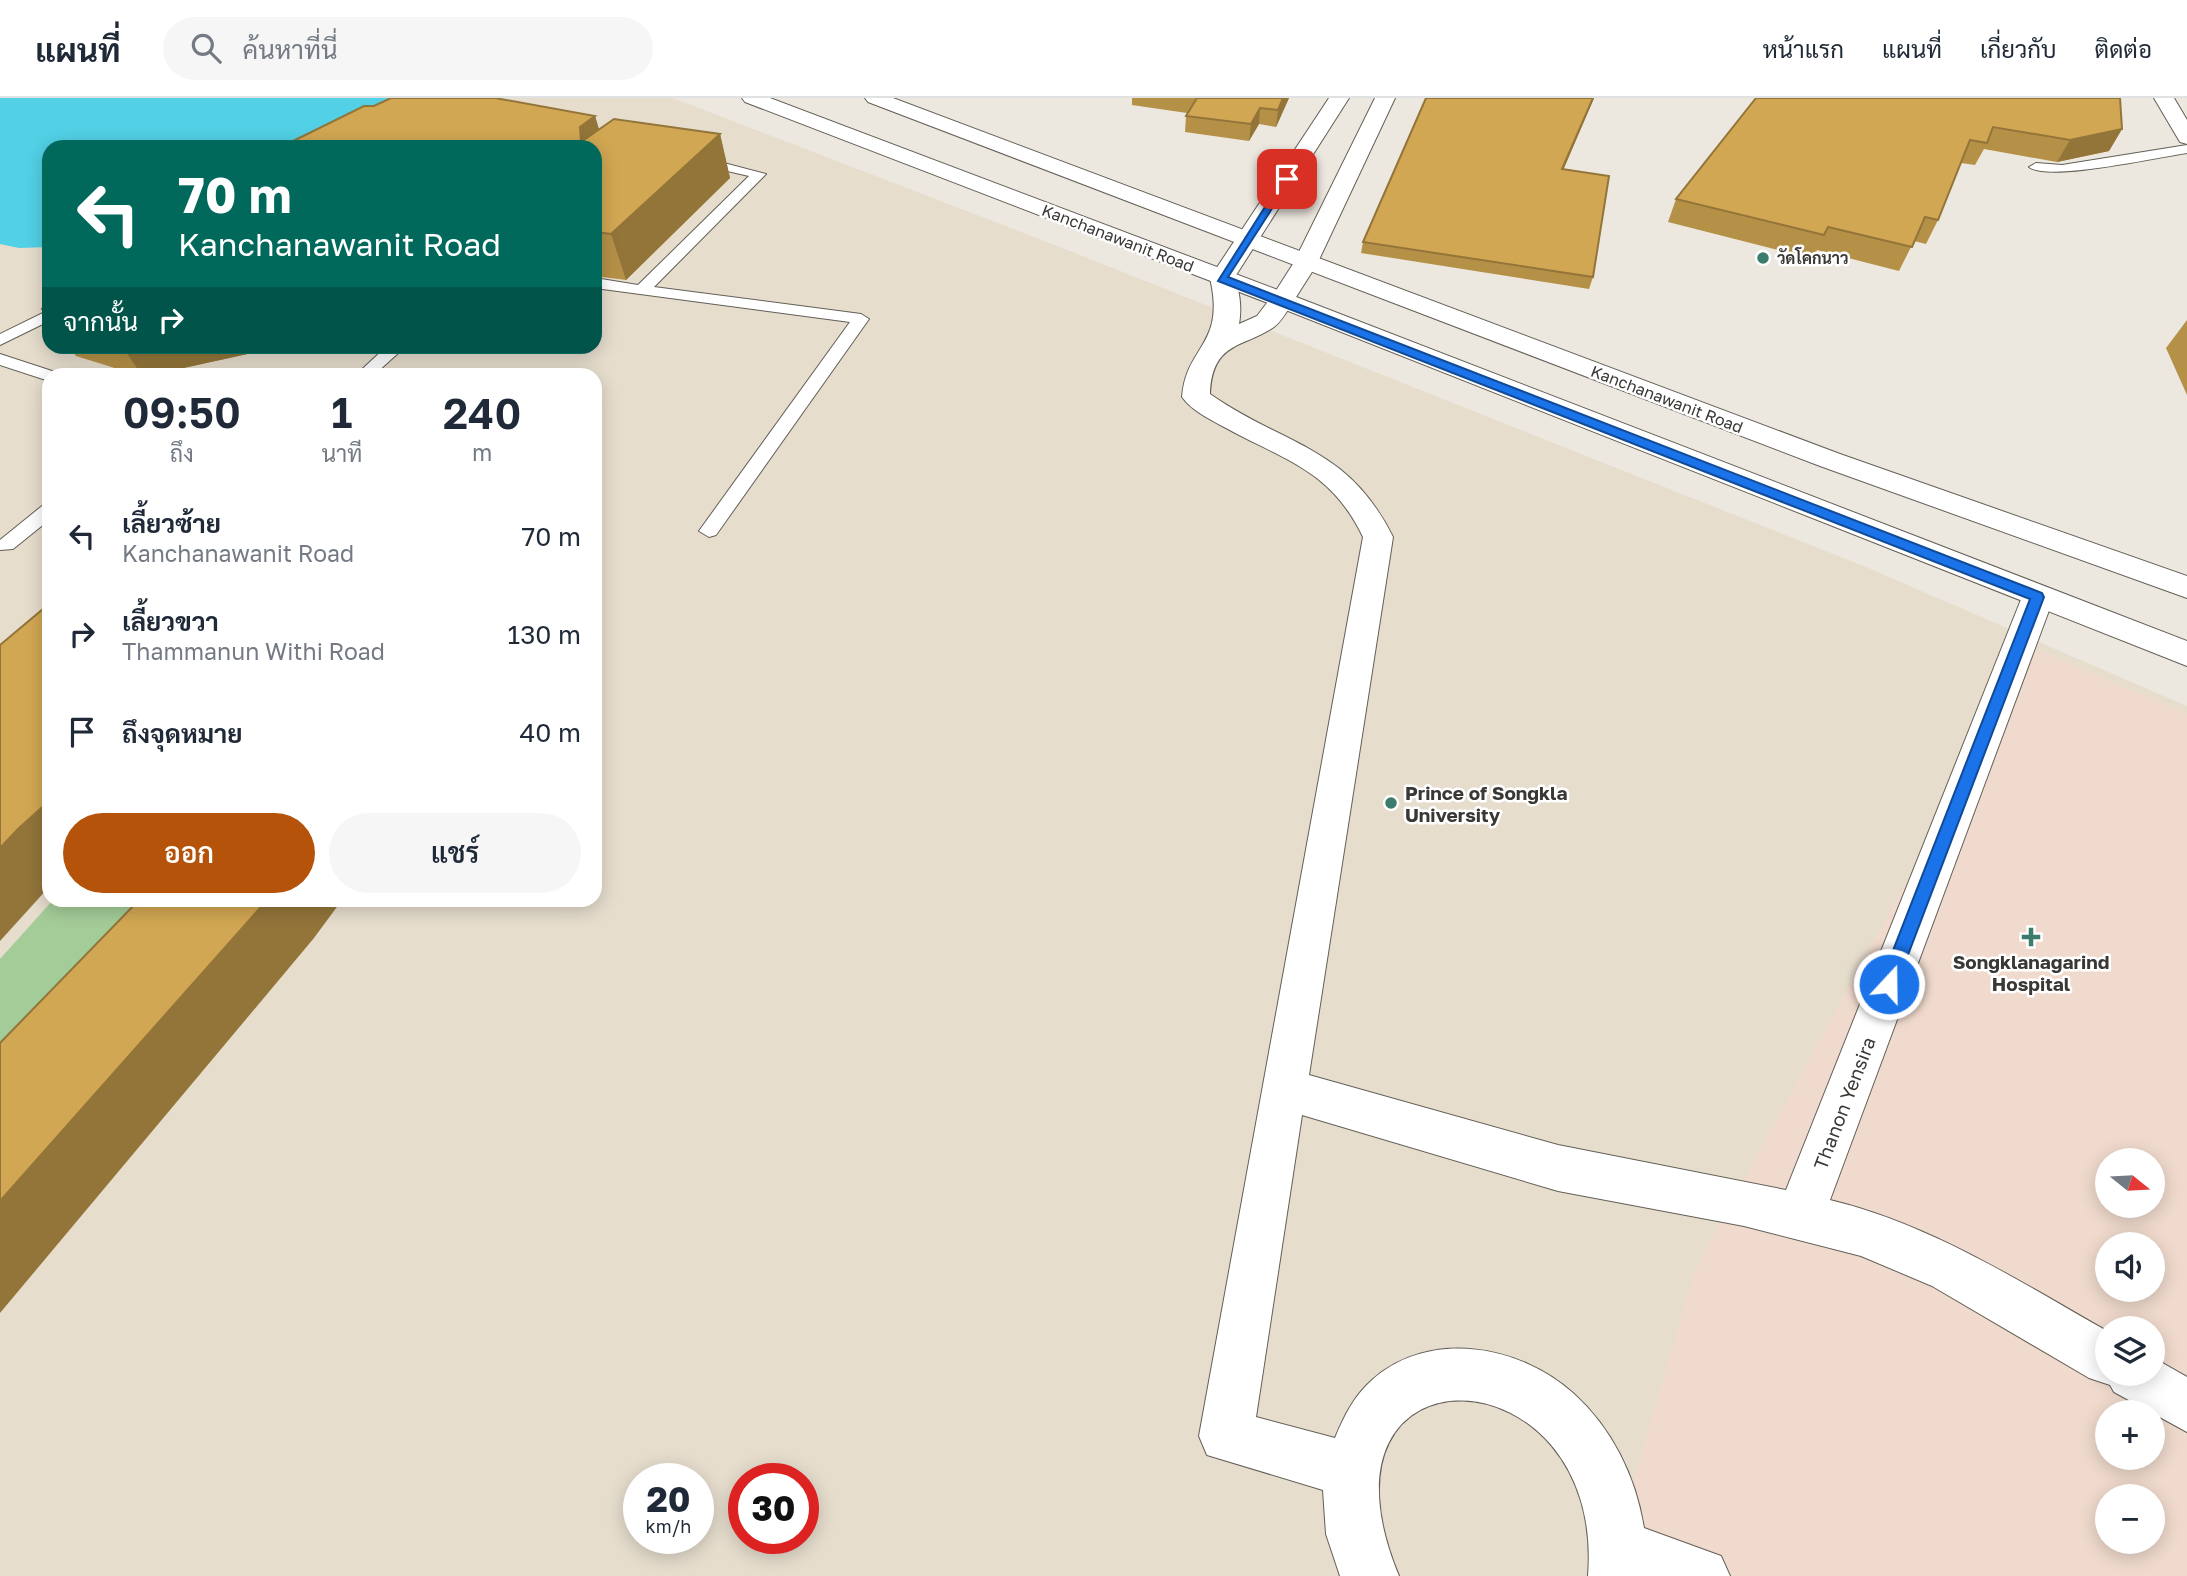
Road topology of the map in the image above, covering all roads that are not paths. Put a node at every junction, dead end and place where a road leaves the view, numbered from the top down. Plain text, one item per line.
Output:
1 (752, 98) edge
2 (875, 98) edge
3 (1339, 98) edge
4 (1385, 98) edge
5 (2164, 98) edge
6 (2187, 138) edge
7 (2187, 149) edge
8 (685, 157) edge
9 (2036, 167) edge
10 (1248, 240) junction
11 (1305, 264) junction
12 (1222, 278) junction
13 (602, 284) edge
14 (642, 290) junction
15 (1282, 300) junction
16 (42, 319) edge
17 (0, 340) edge
18 (1223, 340) junction
19 (389, 354) edge
20 (0, 359) edge
21 (372, 368) edge
22 (42, 374) edge
23 (42, 516) edge
24 (709, 531) dead end
25 (6, 545) dead end
26 (2187, 587) edge
27 (2038, 597) junction
28 (2187, 654) edge
29 (1284, 1089) junction
30 (1800, 1216) junction
31 (2095, 1353) edge
32 (2153, 1386) edge
33 (2187, 1406) edge
34 (1351, 1470) junction
35 (1618, 1562) edge
36 (1370, 1576) edge
37 (1701, 1576) edge

1 - 12 street, Kanchanawanit Road
2 - 10 street, Kanchanawanit Road
3 - 10 street
4 - 11 street
5 - 6 street
7 - 9 lane
8 - 14 lane
10 - 11 street, Kanchanawanit Road
10 - 12 street
11 - 15 street
11 - 26 street, Kanchanawanit Road
12 - 15 street, Kanchanawanit Road
12 - 18 street
13 - 14 lane
14 - 24 lane
15 - 18 street
15 - 27 street, Kanchanawanit Road
16 - 17 lane
18 - 29 street
19 - 21 lane
20 - 22 lane
23 - 25 lane
27 - 28 street, Kanchanawanit Road
27 - 30 street, Thanon Yensira
29 - 30 street
29 - 34 street
30 - 31 street
32 - 33 street
34 - 35 street
34 - 36 street
35 - 37 street

